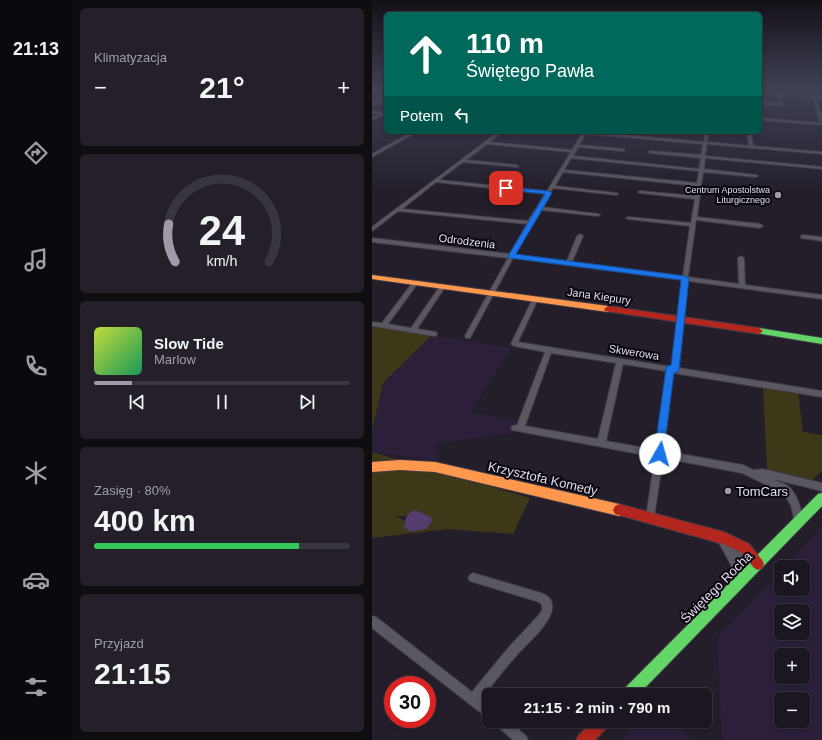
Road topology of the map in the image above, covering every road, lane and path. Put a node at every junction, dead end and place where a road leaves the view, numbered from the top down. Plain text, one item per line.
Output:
1 (411, 134) edge
2 (498, 134) edge
3 (584, 134) edge
4 (607, 134) edge
5 (707, 134) edge
6 (749, 134) edge
7 (487, 143) junction
8 (706, 143) junction
9 (751, 147) junction
10 (575, 148) junction
11 (623, 150) dead end
12 (651, 152) dead end
13 (822, 153) edge
14 (372, 156) edge
15 (704, 157) junction
16 (570, 158) junction
17 (462, 161) junction
18 (516, 166) dead end
19 (822, 168) edge
20 (701, 170) junction
21 (562, 171) junction
22 (756, 176) dead end
23 (436, 181) junction
24 (699, 185) junction
25 (552, 187) junction
26 (640, 192) dead end
27 (549, 193) junction
28 (616, 194) dead end
29 (697, 198) junction
30 (539, 208) junction
31 (398, 210) junction
32 (598, 215) dead end
33 (628, 218) dead end
34 (694, 218) junction
35 (530, 223) junction
36 (692, 225) junction
37 (760, 226) dead end
38 (372, 229) edge
39 (580, 236) dead end
40 (803, 237) dead end
41 (822, 239) edge
42 (372, 240) edge
43 (512, 256) junction
44 (742, 258) dead end
45 (569, 263) junction
46 (372, 277) edge
47 (685, 279) junction
48 (415, 283) junction
49 (742, 286) junction
50 (442, 287) junction
51 (492, 293) junction
52 (822, 297) edge
53 (535, 299) junction
54 (682, 320) junction
55 (372, 324) edge
56 (383, 326) junction
57 (412, 331) junction
58 (434, 334) dead end
59 (468, 336) dead end
60 (822, 341) edge
61 (549, 350) junction
62 (620, 361) junction
63 (672, 369) junction
64 (822, 394) edge
65 (601, 443) junction
66 (660, 454) junction
67 (372, 467) edge
68 (753, 473) junction
69 (822, 487) edge
70 (822, 498) edge
71 (650, 516) junction
72 (798, 522) junction
73 (707, 533) junction
74 (722, 542) junction
75 (745, 548) junction
76 (768, 554) junction
77 (757, 564) junction
78 (473, 578) dead end
79 (738, 584) junction
80 (372, 621) edge
81 (635, 688) edge
82 (474, 699) junction
83 (482, 706) edge
84 (508, 728) edge
85 (596, 728) edge
86 (522, 740) edge
87 (584, 740) edge

1 - 14 street
2 - 7 street
3 - 10 street
4 - 8 street
5 - 8 street
6 - 9 street
7 - 10 street
7 - 17 street
8 - 9 street
8 - 15 street
9 - 13 street
10 - 11 street
10 - 16 street
12 - 15 street
15 - 19 street
15 - 20 street
16 - 20 street
16 - 21 street
17 - 18 street
17 - 23 street
20 - 22 street
20 - 24 street
21 - 24 street
21 - 25 street
23 - 27 street
23 - 31 street
24 - 29 street
25 - 27 street
25 - 28 street
26 - 29 street
27 - 30 street
29 - 34 street
30 - 32 street
30 - 35 street
31 - 35 street
31 - 38 street
33 - 36 street
34 - 36 street
34 - 37 street
35 - 43 street
36 - 47 street
39 - 45 street
40 - 41 street
42 - 43 street, Odrodzenia
43 - 45 street, Odrodzenia
43 - 51 street
44 - 49 street
45 - 47 street, Odrodzenia
46 - 48 street, Jana Kiepury
47 - 49 street, Odrodzenia
47 - 54 street
48 - 50 street, Jana Kiepury
48 - 56 street
49 - 52 street, Odrodzenia
50 - 51 street, Jana Kiepury
50 - 57 street
51 - 53 street, Jana Kiepury
51 - 59 street
53 - 54 street, Jana Kiepury
53 - 61 street, Skwerowa
54 - 60 street, Jana Kiepury
54 - 63 street
55 - 56 street
56 - 57 street
57 - 58 street
61 - 62 street, Skwerowa
61 - 65 street
62 - 63 street, Skwerowa
62 - 65 street
63 - 64 street, Skwerowa
63 - 66 street
65 - 66 street
66 - 68 street
66 - 71 street
67 - 71 street, Krzysztofa Komedy
68 - 69 street
68 - 72 street
70 - 72 street, Świętego Rocha
71 - 73 street, Krzysztofa Komedy
72 - 76 street, Świętego Rocha
73 - 74 street, Krzysztofa Komedy
73 - 75 street, Krzysztofa Komedy
74 - 77 street, Krzysztofa Komedy
74 - 79 street, Krzysztofa Komedy
75 - 76 street, Krzysztofa Komedy
75 - 77 street, Krzysztofa Komedy
76 - 77 street, Świętego Rocha
77 - 79 street, Świętego Rocha
78 - 82 street
79 - 81 street, Świętego Rocha
80 - 82 street
82 - 83 street
84 - 86 street
85 - 87 street

